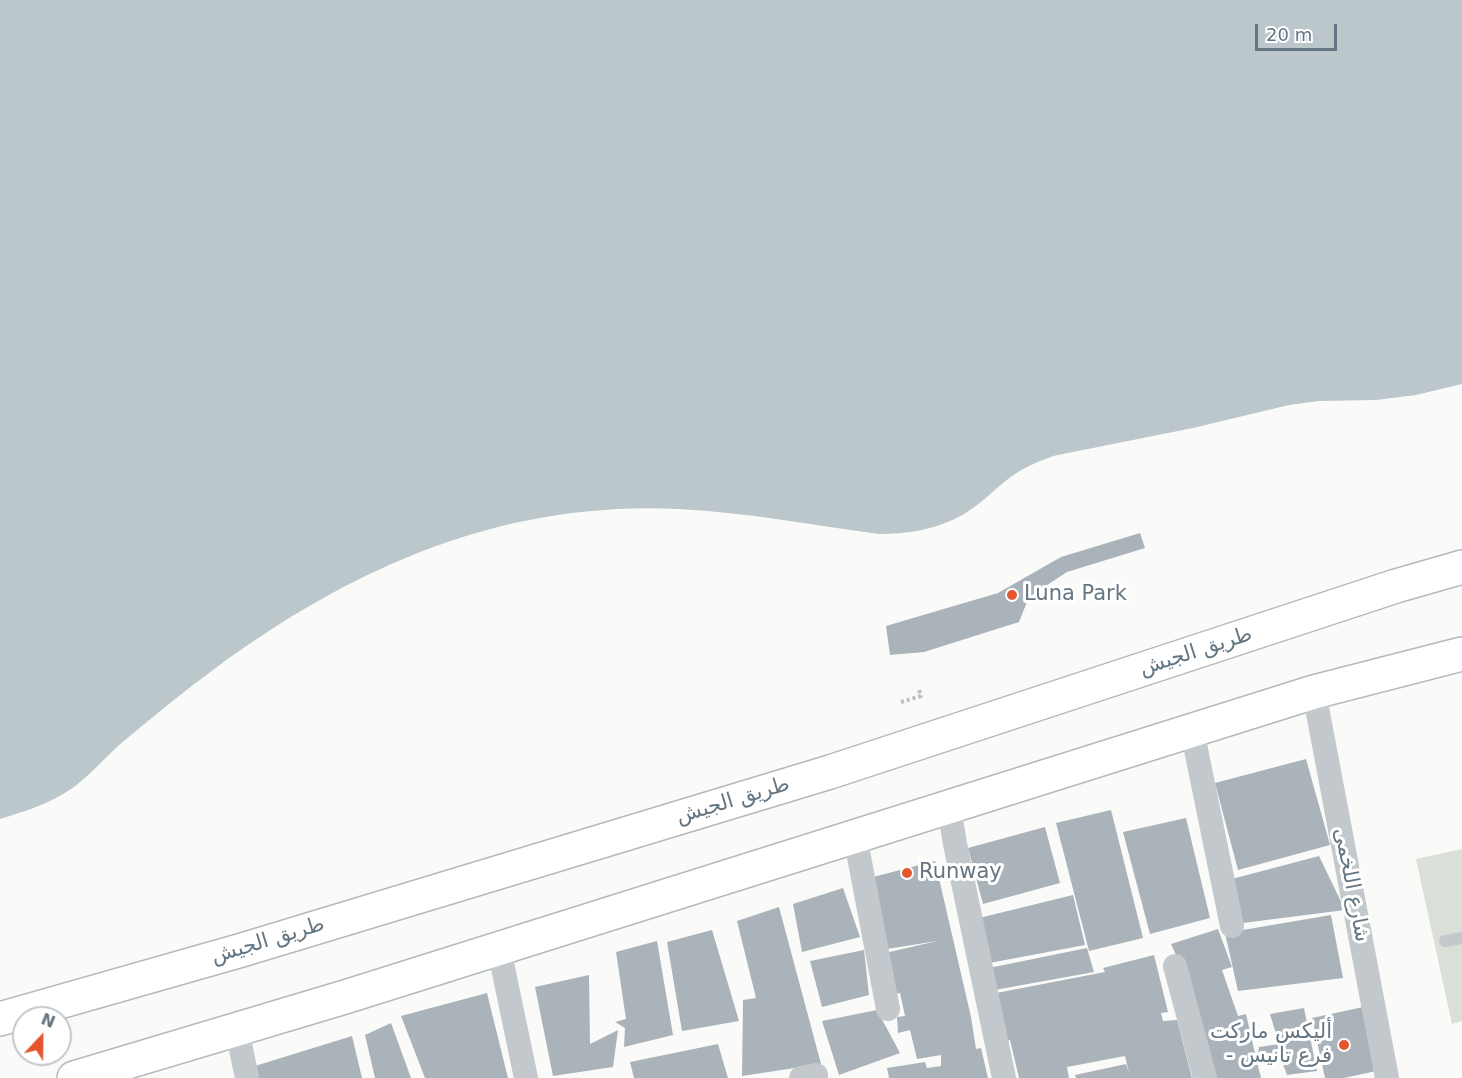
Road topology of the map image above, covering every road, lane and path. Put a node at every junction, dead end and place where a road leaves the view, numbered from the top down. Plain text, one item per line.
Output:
1 (1462, 567) edge
2 (1462, 654) edge
3 (919, 690) dead end
4 (1314, 692) junction
5 (901, 702) dead end
6 (1192, 730) junction
7 (949, 807) junction
8 (855, 836) junction
9 (1232, 926) dead end
10 (1462, 938) edge
11 (1445, 941) dead end
12 (499, 949) junction
13 (1175, 966) dead end
14 (888, 1009) dead end
15 (0, 1019) edge
16 (237, 1030) junction
17 (74, 1078) edge
18 (247, 1078) edge
19 (526, 1078) edge
20 (1004, 1078) edge
21 (1205, 1078) edge
22 (1387, 1078) edge

1 - 15 highway, طريق الجيش
2 - 4 highway
3 - 5 path
4 - 6 highway
4 - 22 street, شارع اللخمى
6 - 7 highway
6 - 9 street
7 - 8 highway
7 - 20 street
8 - 12 highway
8 - 14 street
10 - 11 lane
12 - 16 highway
12 - 19 street
13 - 21 street
16 - 17 highway
16 - 18 street

